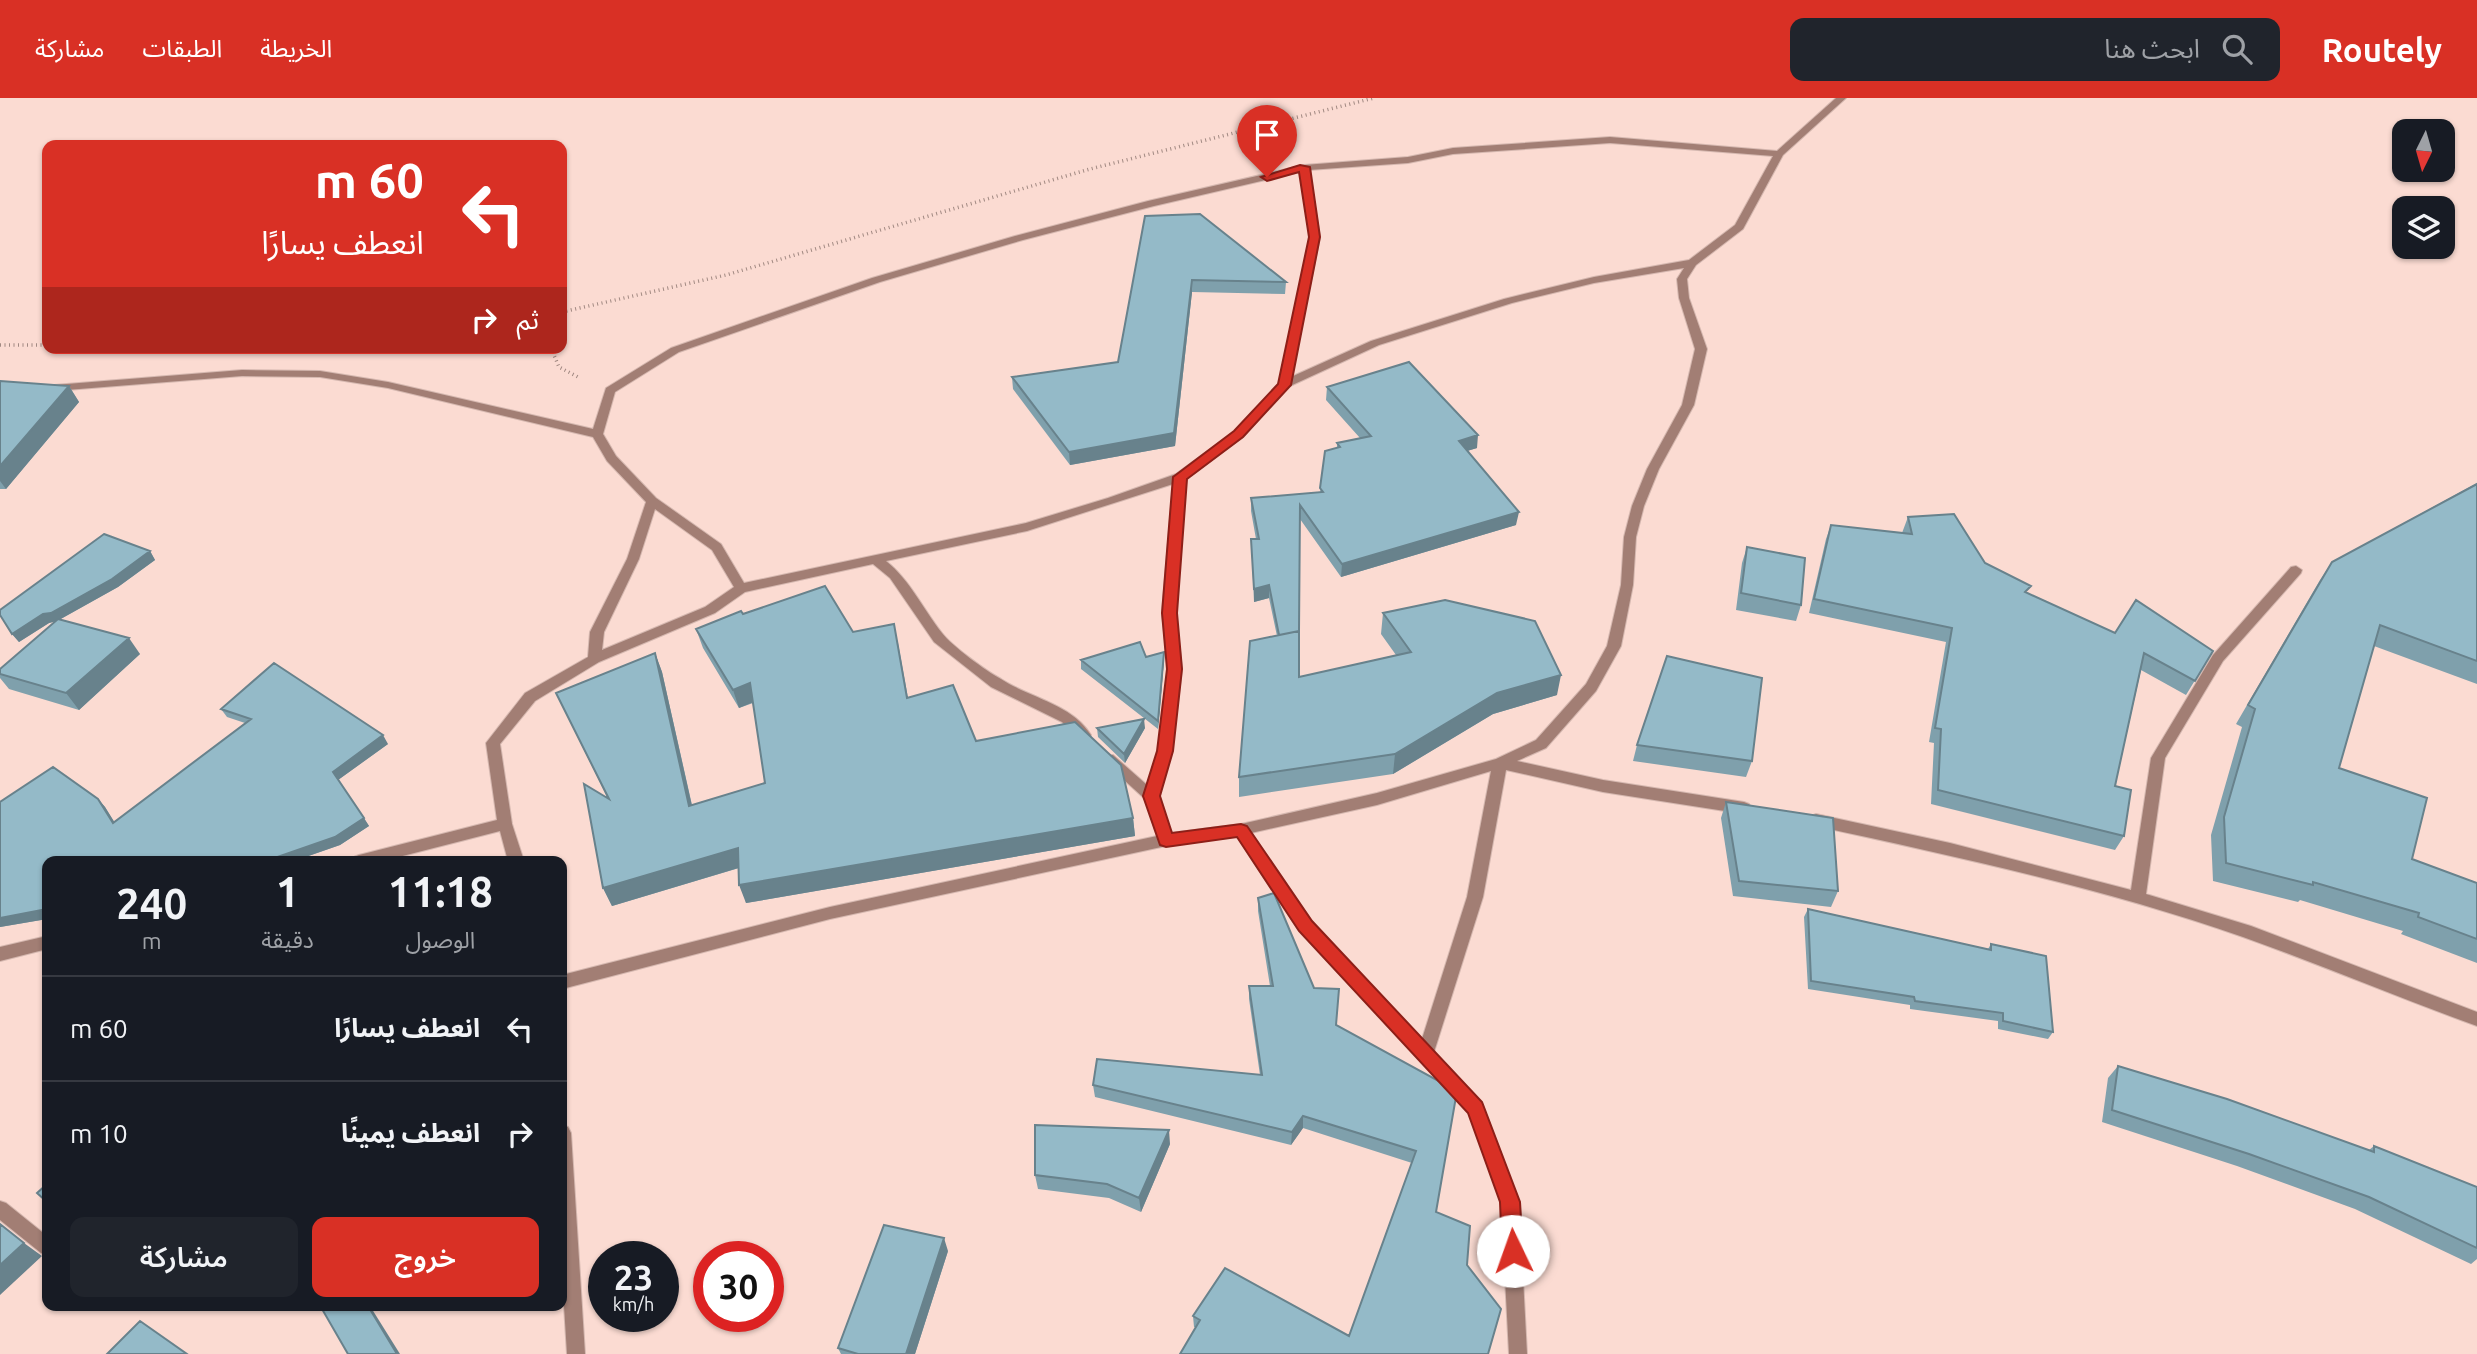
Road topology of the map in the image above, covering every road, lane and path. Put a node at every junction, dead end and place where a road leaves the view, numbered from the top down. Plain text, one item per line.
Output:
1 (1374, 98) edge
2 (1841, 98) edge
3 (1779, 154) junction
4 (1304, 167) junction
5 (1692, 263) junction
6 (567, 311) edge
7 (0, 345) edge
8 (42, 345) edge
9 (554, 354) edge
10 (1284, 385) junction
11 (41, 388) edge
12 (610, 390) junction
13 (597, 433) junction
14 (1180, 477) junction
15 (652, 501) junction
16 (875, 559) junction
17 (2296, 570) dead end
18 (741, 588) junction
19 (594, 659) junction
20 (1500, 763) junction
21 (1151, 796) junction
22 (1761, 811) edge
23 (1802, 818) edge
24 (505, 824) junction
25 (1241, 830) junction
26 (1166, 840) junction
27 (379, 856) edge
28 (515, 856) edge
29 (2138, 898) junction
30 (42, 944) edge
31 (0, 954) edge
32 (567, 981) edge
33 (2477, 1019) edge
34 (1426, 1053) junction
35 (0, 1209) edge
36 (567, 1212) edge
37 (42, 1243) edge
38 (576, 1354) edge
39 (1518, 1354) edge

1 - 6 path
2 - 3 street
3 - 4 street
3 - 5 street
4 - 10 street
4 - 12 street
5 - 10 street
5 - 20 street
7 - 8 path
9 - 12 path
10 - 14 street
11 - 13 street
12 - 13 street
13 - 15 street
14 - 16 street
14 - 21 street
15 - 18 street
15 - 19 street
16 - 18 street
16 - 21 street
17 - 29 street
18 - 19 street
19 - 24 street
20 - 22 street
20 - 25 street
20 - 34 street
21 - 26 street
23 - 29 street
24 - 27 street
24 - 28 street
25 - 26 street
25 - 34 street
26 - 32 street
29 - 33 street
30 - 31 street
34 - 39 street
35 - 37 street
36 - 38 street

